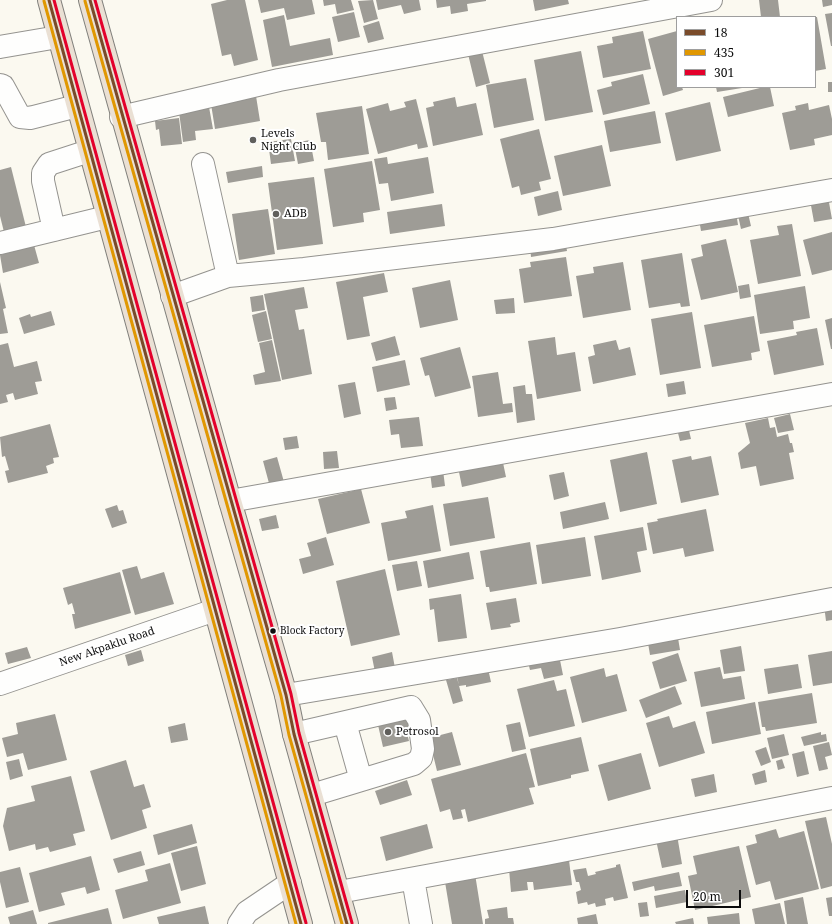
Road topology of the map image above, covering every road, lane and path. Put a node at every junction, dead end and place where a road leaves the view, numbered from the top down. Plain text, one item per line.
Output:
1 (49, 0) edge
2 (90, 0) edge
3 (711, 0) edge
4 (58, 37) junction
5 (0, 47) edge
6 (0, 85) edge
7 (77, 106) junction
8 (122, 117) junction
9 (89, 151) junction
10 (203, 164) dead end
11 (832, 190) edge
12 (107, 217) junction
13 (54, 230) junction
14 (0, 243) edge
15 (228, 276) junction
16 (172, 296) junction
17 (832, 394) edge
18 (230, 502) junction
19 (832, 598) edge
20 (215, 610) junction
21 (0, 684) edge
22 (286, 695) junction
23 (345, 723) junction
24 (294, 734) junction
25 (361, 780) junction
26 (312, 796) junction
27 (832, 798) edge
28 (413, 879) junction
29 (290, 883) junction
30 (339, 892) junction
31 (239, 924) edge
32 (301, 924) edge
33 (347, 924) edge
34 (421, 924) edge

1 - 4 highway
2 - 8 highway
3 - 8 street
4 - 5 street
4 - 7 highway
6 - 7 street
7 - 9 highway
8 - 16 highway
9 - 12 highway
9 - 13 street
10 - 15 street
11 - 15 street
12 - 13 street
12 - 20 highway
13 - 14 street
15 - 16 street
16 - 18 highway
17 - 18 street
18 - 22 highway
19 - 22 street
20 - 21 street, New Akpaklu Road
20 - 29 highway
22 - 24 highway
23 - 24 street
23 - 25 street
23 - 25 street
24 - 26 highway
25 - 26 street
26 - 30 highway
27 - 28 street
28 - 30 street
28 - 34 street
29 - 31 street
29 - 32 highway
30 - 33 highway

